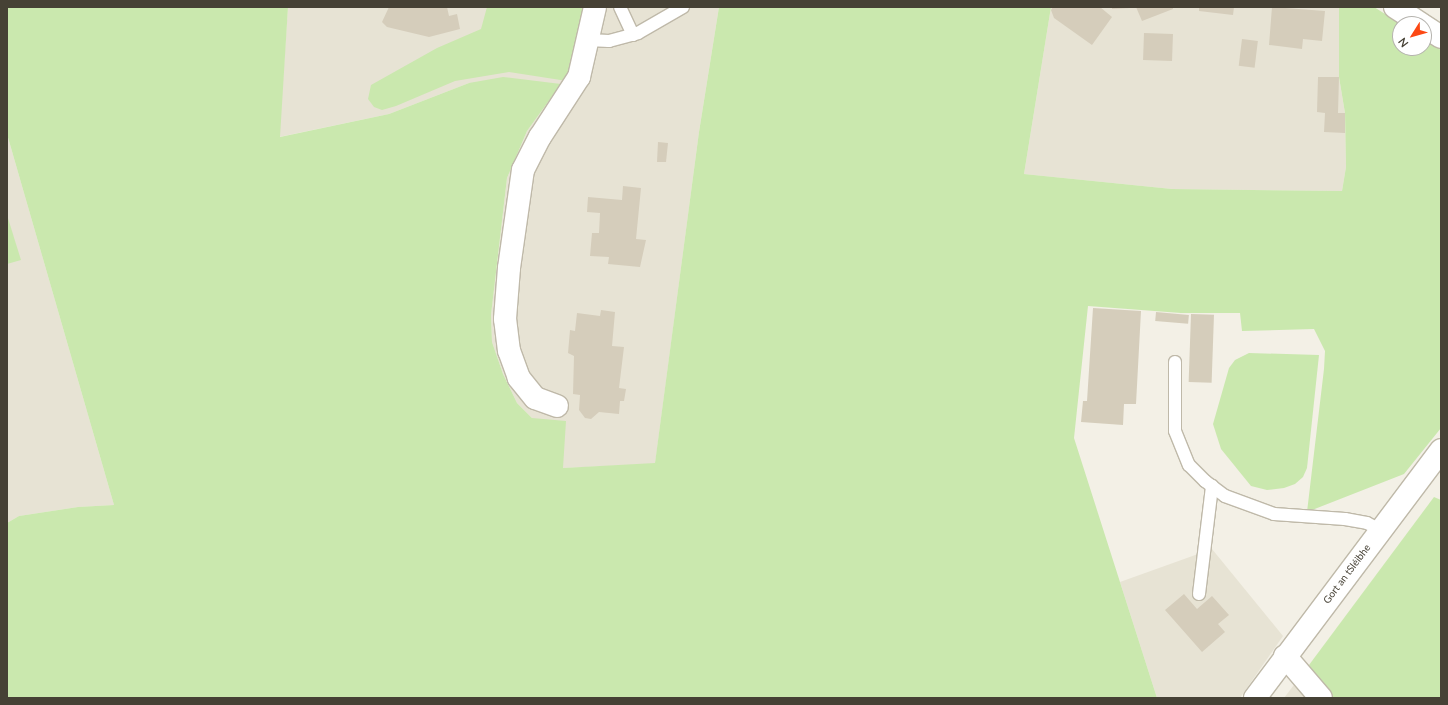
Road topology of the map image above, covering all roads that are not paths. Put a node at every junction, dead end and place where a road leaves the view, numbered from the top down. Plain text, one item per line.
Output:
1 (595, 7) edge
2 (620, 7) edge
3 (683, 7) edge
4 (1395, 7) edge
5 (1409, 16) edge
6 (1432, 31) edge
7 (633, 35) junction
8 (1441, 37) edge
9 (588, 40) junction
10 (1175, 362) dead end
11 (557, 406) dead end
12 (1435, 458) edge
13 (1212, 486) junction
14 (1380, 530) junction
15 (1199, 594) dead end
16 (1284, 656) junction
17 (1255, 698) edge
18 (1321, 698) edge

1 - 9 street
2 - 7 lane
3 - 7 lane
4 - 5 street
6 - 8 street
7 - 9 lane
9 - 11 street
10 - 13 lane
12 - 14 street, Gort an tSléibhe
13 - 14 lane
13 - 15 lane
14 - 16 street, Gort an tSléibhe
16 - 17 street, Gort an tSléibhe
16 - 18 street

